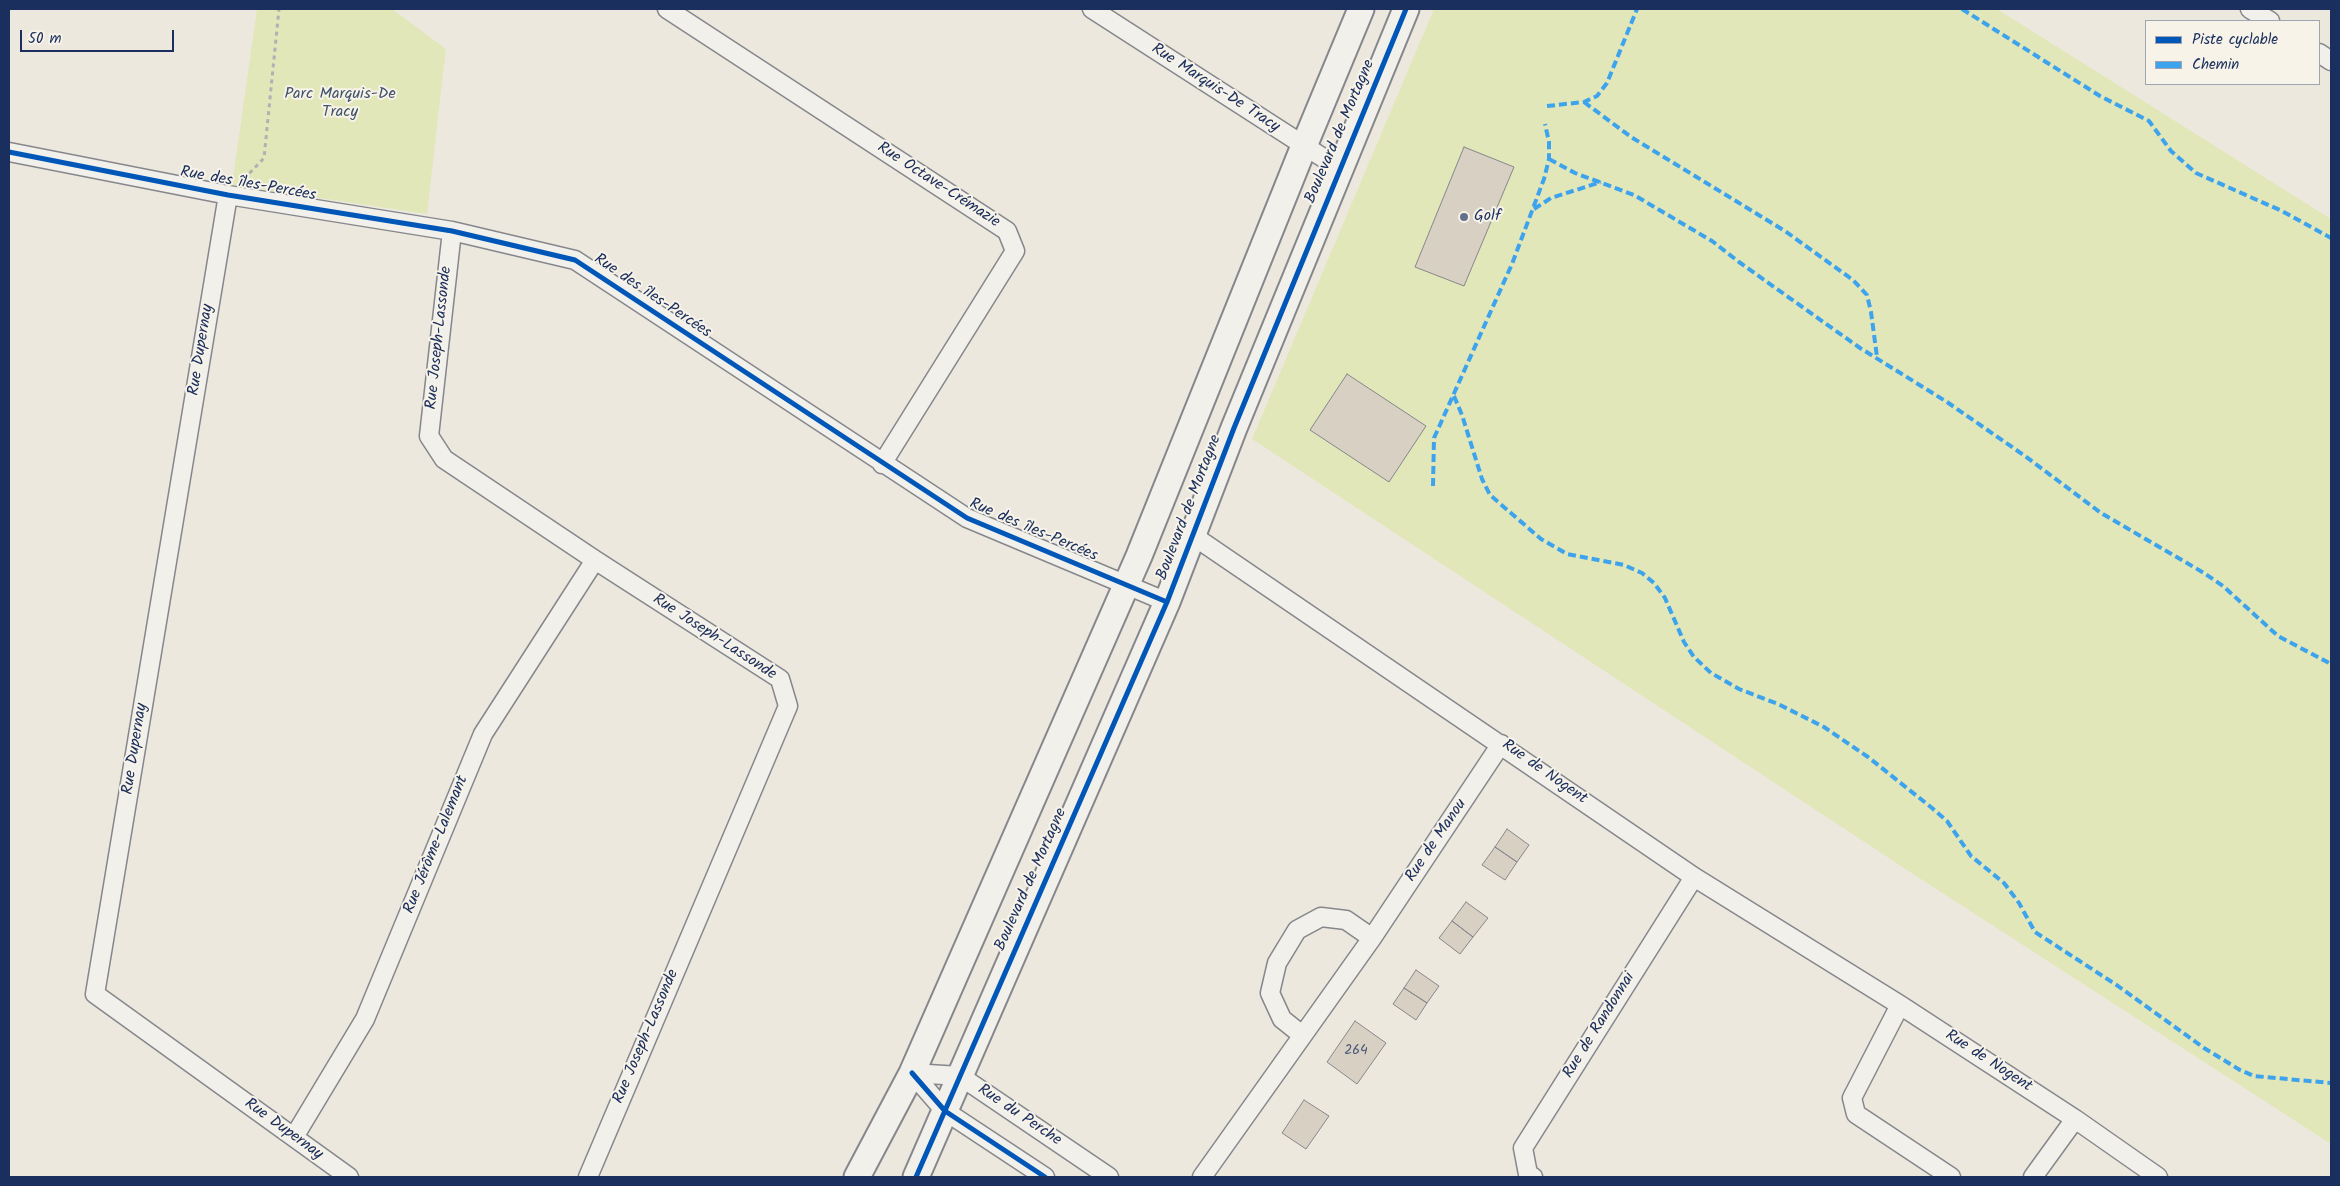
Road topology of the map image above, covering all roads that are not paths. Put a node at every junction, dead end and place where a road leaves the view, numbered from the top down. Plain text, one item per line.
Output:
1 (667, 9) edge
2 (1092, 9) edge
3 (1361, 9) edge
4 (1406, 9) edge
5 (2250, 9) edge
6 (2268, 20) edge
7 (2320, 54) edge
8 (2331, 61) edge
9 (1304, 146) junction
10 (9, 152) edge
11 (1339, 168) junction
12 (228, 196) junction
13 (452, 232) junction
14 (882, 464) junction
15 (1192, 535) junction
16 (595, 560) junction
17 (1127, 584) junction
18 (1167, 602) junction
19 (1502, 744) junction
20 (1694, 877) junction
21 (1372, 938) junction
22 (1900, 1005) junction
23 (1302, 1036) junction
24 (912, 1073) junction
25 (960, 1076) junction
26 (945, 1111) junction
27 (2075, 1120) junction
28 (294, 1137) junction
29 (349, 1177) edge
30 (588, 1177) edge
31 (856, 1177) edge
32 (916, 1177) edge
33 (1046, 1177) edge
34 (1109, 1177) edge
35 (1202, 1177) edge
36 (1533, 1177) edge
37 (1951, 1177) edge
38 (2032, 1177) edge
39 (2158, 1177) edge

1 - 14 street, Rue Octave-Crémazie
2 - 9 street, Rue Marquis-De Tracy
3 - 9 main road, Boulevard de Mortagne
4 - 11 main road, Boulevard de Mortagne
5 - 6 street
7 - 8 street
9 - 11 street, Rue Marquis-De Tracy
9 - 17 main road, Boulevard de Mortagne
10 - 12 street, Rue des îles-Percées
11 - 15 main road, Boulevard de Mortagne
12 - 13 street, Rue des îles-Percées
12 - 28 street, Rue Dupernay
13 - 14 street, Rue des îles-Percées
13 - 16 street, Rue Joseph-Lassonde
14 - 17 street, Rue des îles-Percées
15 - 18 main road, Boulevard de Mortagne
15 - 19 street, Rue de Nogent
16 - 28 street, Rue Jérôme-Lalemant
16 - 30 street, Rue Joseph-Lassonde
17 - 18 street, Rue des îles-Percées
17 - 24 main road, Boulevard de Mortagne
18 - 25 main road, Boulevard de Mortagne
19 - 20 street, Rue de Nogent
19 - 21 street, Rue de Manou
20 - 22 street, Rue de Nogent
20 - 36 street, Rue de Randonnai
21 - 23 street, Rue de Manou
21 - 23 street
22 - 27 street, Rue de Nogent
22 - 37 street
23 - 35 street, Rue de Manou
24 - 25 street, Rue du Perche
24 - 26 street
24 - 31 main road, Boulevard de Mortagne
25 - 26 main road, Boulevard de Mortagne
25 - 34 street, Rue du Perche
26 - 32 main road, Boulevard de Mortagne
26 - 33 street
27 - 38 street
27 - 39 street, Rue de Nogent
28 - 29 street, Rue Dupernay

